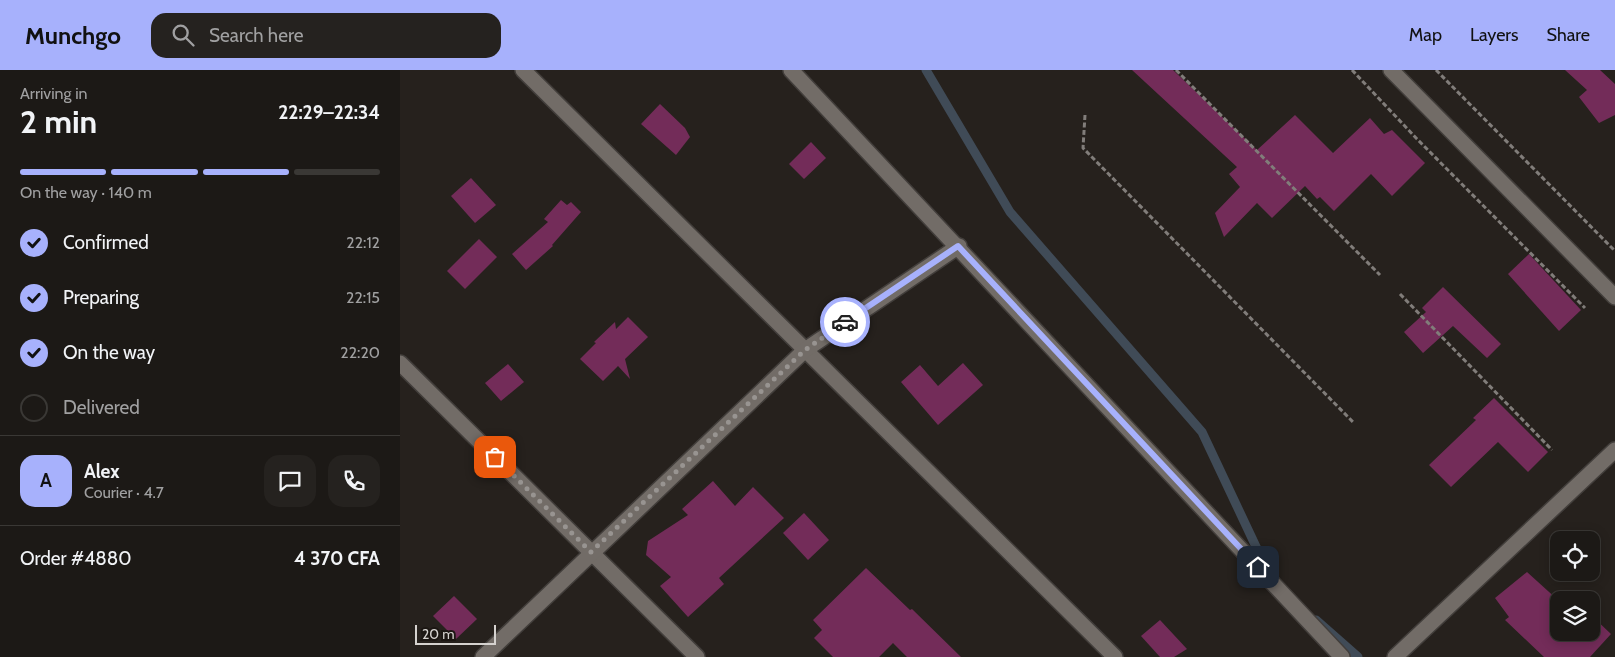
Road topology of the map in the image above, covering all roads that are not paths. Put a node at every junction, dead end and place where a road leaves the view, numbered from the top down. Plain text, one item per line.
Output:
1 (523, 70) edge
2 (790, 70) edge
3 (1391, 70) edge
4 (958, 246) junction
5 (1615, 297) edge
6 (805, 350) junction
7 (400, 363) edge
8 (1615, 450) edge
9 (591, 552) junction
10 (483, 657) edge
11 (696, 657) edge
12 (1115, 657) edge
13 (1342, 657) edge
14 (1395, 657) edge

1 - 6 street
2 - 4 street
3 - 5 street
4 - 6 street
4 - 13 street
6 - 9 street
6 - 12 street
7 - 9 street
8 - 14 street
9 - 10 street
9 - 11 street

